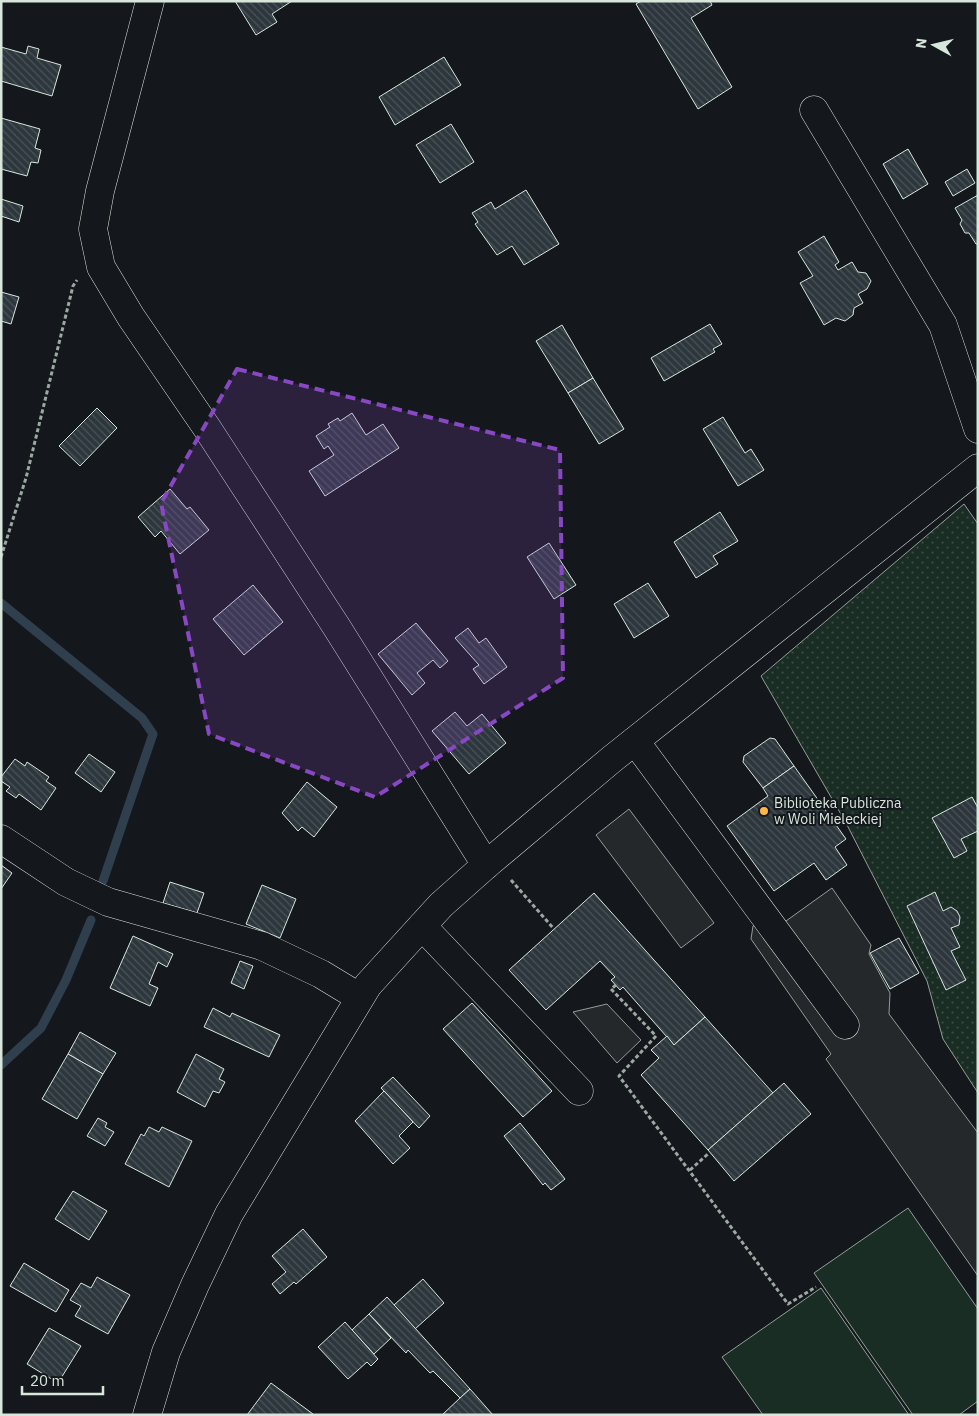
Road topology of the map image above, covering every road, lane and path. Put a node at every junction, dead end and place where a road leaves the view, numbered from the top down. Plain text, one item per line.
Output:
1 (150, 1) edge
2 (814, 110) dead end
3 (95, 247) junction
4 (978, 429) edge
5 (978, 468) edge
6 (1, 557) edge
7 (635, 741) junction
8 (1, 838) edge
9 (486, 865) junction
10 (511, 880) dead end
11 (422, 926) junction
12 (554, 929) dead end
13 (616, 985) dead end
14 (359, 997) junction
15 (845, 1025) dead end
16 (579, 1091) dead end
17 (710, 1153) dead end
18 (690, 1170) junction
19 (816, 1287) dead end
20 (147, 1415) edge

1 - 3 street
2 - 4 street
3 - 6 path
3 - 9 street
5 - 7 street
7 - 9 street
7 - 15 street
8 - 14 street
9 - 11 street
10 - 12 path
11 - 14 street
11 - 16 street
13 - 18 path
14 - 20 street
17 - 18 path
18 - 19 path

